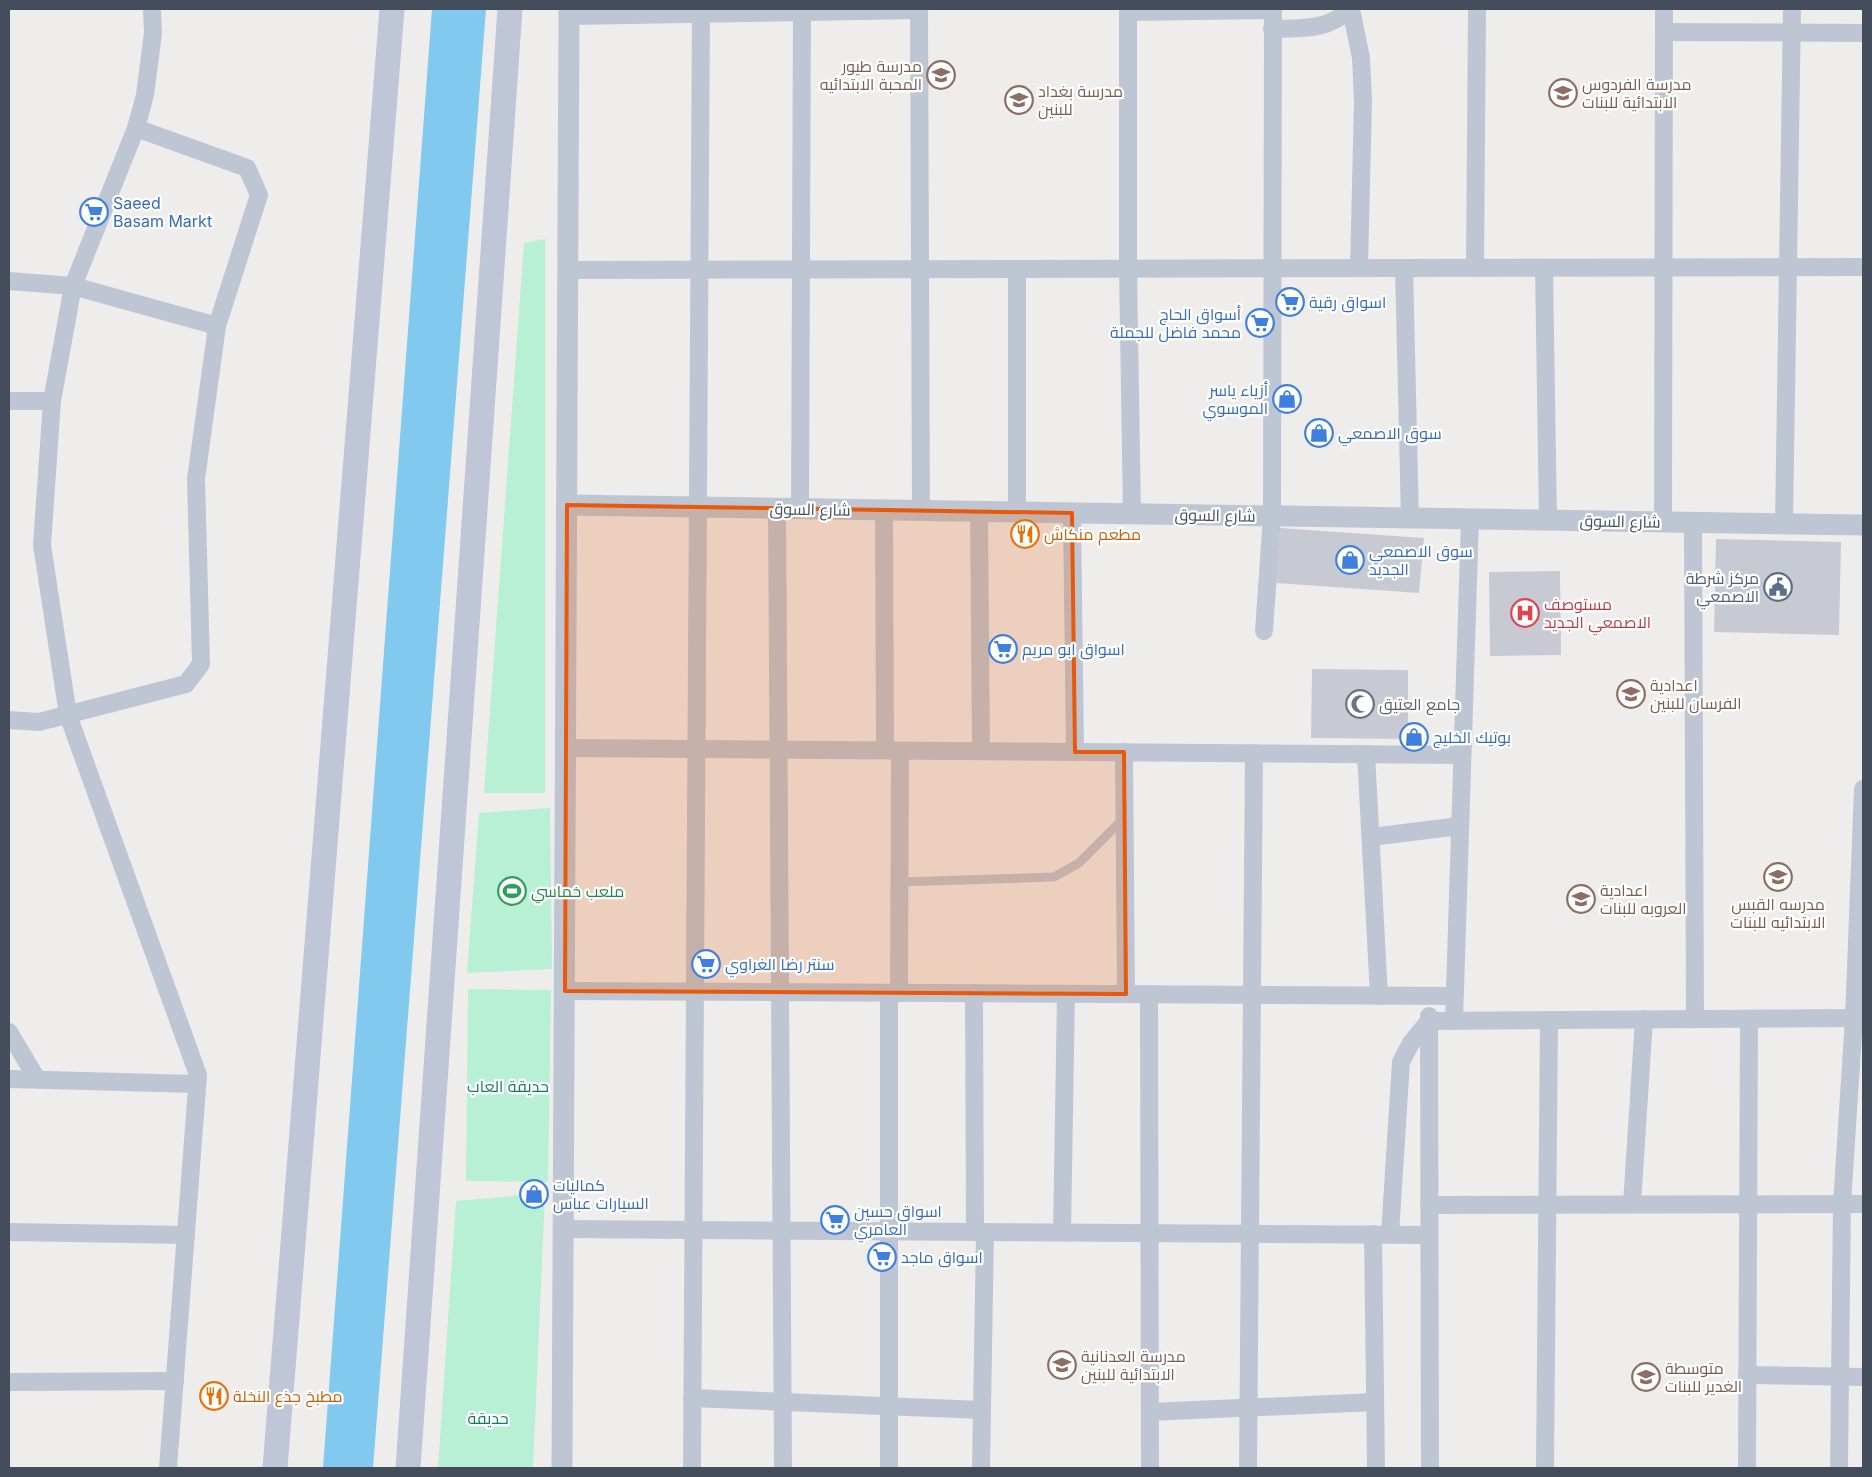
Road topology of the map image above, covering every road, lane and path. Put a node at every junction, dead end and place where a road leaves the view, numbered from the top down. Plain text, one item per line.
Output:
1 (152, 9) edge
2 (392, 9) edge
3 (510, 9) edge
4 (1350, 9) edge
5 (1477, 9) edge
6 (1664, 9) edge
7 (1792, 9) edge
8 (919, 10) edge
9 (1128, 10) edge
10 (1272, 10) edge
11 (701, 11) edge
12 (802, 11) edge
13 (569, 12) edge
14 (1272, 29) junction
15 (1664, 32) junction
16 (1792, 33) junction
17 (1863, 33) edge
18 (136, 128) junction
19 (1788, 267) junction
20 (1863, 267) edge
21 (1273, 268) junction
22 (1359, 268) junction
23 (1404, 268) junction
24 (1475, 268) junction
25 (1544, 268) junction
26 (1663, 268) junction
27 (920, 269) junction
28 (1017, 269) junction
29 (1128, 269) junction
30 (568, 270) junction
31 (700, 270) junction
32 (800, 270) junction
33 (9, 281) edge
34 (73, 286) junction
35 (217, 326) junction
36 (9, 401) edge
37 (52, 401) junction
38 (567, 506) junction
39 (698, 507) junction
40 (777, 509) junction
41 (800, 509) junction
42 (884, 510) junction
43 (920, 511) junction
44 (979, 512) junction
45 (1017, 512) junction
46 (1072, 513) junction
47 (1132, 514) junction
48 (1272, 516) junction
49 (1410, 518) junction
50 (1470, 519) junction
51 (1548, 520) junction
52 (1662, 522) junction
53 (1693, 522) junction
54 (1784, 523) junction
55 (1863, 525) edge
56 (1264, 631) dead end
57 (68, 715) junction
58 (9, 720) edge
59 (566, 748) junction
60 (697, 749) junction
61 (778, 750) junction
62 (892, 750) junction
63 (981, 751) junction
64 (1075, 752) junction
65 (1124, 752) junction
66 (1254, 753) junction
67 (1366, 754) junction
68 (1462, 755) junction
69 (1863, 789) edge
70 (1124, 818) junction
71 (1460, 826) junction
72 (1371, 837) junction
73 (899, 882) junction
74 (564, 991) junction
75 (695, 992) junction
76 (780, 992) junction
77 (894, 993) junction
78 (974, 993) junction
79 (1066, 994) junction
80 (1126, 994) junction
81 (1149, 994) junction
82 (1252, 995) junction
83 (1380, 996) junction
84 (1429, 996) junction
85 (1454, 996) junction
86 (1858, 1018) edge
87 (1644, 1019) junction
88 (1694, 1019) junction
89 (1749, 1019) junction
90 (1549, 1020) junction
91 (1429, 1021) junction
92 (1454, 1021) junction
93 (9, 1032) edge
94 (9, 1078) edge
95 (38, 1079) junction
96 (198, 1084) junction
97 (1632, 1204) junction
98 (1748, 1204) junction
99 (1842, 1204) junction
100 (1863, 1204) edge
101 (1429, 1205) junction
102 (1547, 1205) junction
103 (564, 1229) junction
104 (693, 1230) junction
105 (781, 1230) junction
106 (888, 1231) junction
107 (9, 1232) edge
108 (980, 1232) junction
109 (1062, 1232) junction
110 (1148, 1233) junction
111 (1250, 1233) junction
112 (1382, 1234) junction
113 (186, 1235) junction
114 (1429, 1235) junction
115 (1747, 1376) junction
116 (1840, 1377) junction
117 (1863, 1377) edge
118 (176, 1381) junction
119 (9, 1382) edge
120 (692, 1398) junction
121 (782, 1402) junction
122 (1375, 1402) junction
123 (890, 1406) junction
124 (1248, 1408) junction
125 (981, 1410) junction
126 (1150, 1412) junction
127 (168, 1468) edge
128 (275, 1468) edge
129 (408, 1468) edge
130 (562, 1468) edge
131 (692, 1468) edge
132 (783, 1468) edge
133 (889, 1468) edge
134 (981, 1468) edge
135 (1150, 1468) edge
136 (1248, 1468) edge
137 (1376, 1468) edge
138 (1430, 1468) edge
139 (1545, 1468) edge
140 (1747, 1468) edge
141 (1839, 1468) edge

1 - 18 street
2 - 128 main road
3 - 129 main road
4 - 14 street
4 - 22 street
5 - 24 street
6 - 15 street
7 - 16 street
8 - 12 street
8 - 27 street
9 - 10 street
9 - 29 street
10 - 14 street
11 - 12 street
11 - 13 street
11 - 31 street
12 - 32 street
13 - 30 street
14 - 21 street
15 - 16 street
15 - 26 street
16 - 17 street
16 - 19 street
18 - 34 street
18 - 35 street
19 - 20 street
19 - 26 street
19 - 54 street
21 - 22 street
21 - 29 street
21 - 48 street
22 - 23 street
23 - 24 street
23 - 49 street
24 - 25 street
25 - 26 street
25 - 51 street
26 - 52 street
27 - 28 street
27 - 32 street
27 - 43 street
28 - 29 street
28 - 45 street
29 - 47 street
30 - 31 street
30 - 38 street
31 - 32 street
31 - 39 street
32 - 41 street
33 - 34 street
34 - 35 street
34 - 37 street
35 - 57 street
36 - 37 street
37 - 57 street
38 - 39 street, شارع السوق
38 - 59 street
39 - 40 street, شارع السوق
39 - 60 street
40 - 41 street, شارع السوق
40 - 61 street
41 - 42 street, شارع السوق
42 - 43 street, شارع السوق
42 - 62 street
43 - 44 street, شارع السوق
44 - 45 street, شارع السوق
44 - 63 street
45 - 46 street, شارع السوق
46 - 47 street, شارع السوق
46 - 64 street
47 - 48 street, شارع السوق
48 - 49 street, شارع السوق
48 - 56 street
49 - 50 street, شارع السوق
50 - 51 street, شارع السوق
50 - 68 street
51 - 52 street, شارع السوق
52 - 53 street, شارع السوق
53 - 54 street, شارع السوق
53 - 88 street
54 - 55 street, شارع السوق
57 - 58 street
57 - 96 street
59 - 60 street
59 - 74 street
60 - 61 street
60 - 75 street
61 - 62 street
61 - 76 street
62 - 63 street
62 - 73 street
63 - 64 street
64 - 65 street
65 - 66 street
65 - 70 street
66 - 67 street
66 - 82 street
67 - 68 street
67 - 72 street
68 - 71 street
69 - 86 street
70 - 73 lane
70 - 80 street
71 - 72 street
71 - 85 street
72 - 83 street
73 - 77 street
74 - 75 street
74 - 103 street
75 - 76 street
75 - 104 street
76 - 77 street
76 - 105 street
77 - 78 street
77 - 106 street
78 - 79 street
78 - 108 street
79 - 80 street
79 - 109 street
80 - 81 street
81 - 82 street
81 - 110 street
82 - 83 street
82 - 111 street
83 - 84 street
84 - 85 street
84 - 91 street
85 - 92 street
86 - 89 street
86 - 99 street
87 - 88 street
87 - 90 street
87 - 97 street
88 - 89 street
89 - 98 street
90 - 92 street
90 - 102 street
91 - 92 street
91 - 101 street
91 - 112 street
93 - 95 street
94 - 95 street
95 - 96 street
96 - 113 street
97 - 98 street
97 - 102 street
98 - 99 street
98 - 115 street
99 - 100 street
99 - 116 street
101 - 102 street
101 - 114 street
102 - 139 street
103 - 104 street
103 - 130 street
104 - 105 street
104 - 120 street
105 - 106 street
105 - 121 street
106 - 108 street
106 - 123 street
107 - 113 street
108 - 109 street
108 - 125 street
109 - 110 street
110 - 111 street
110 - 126 street
111 - 112 street
111 - 124 street
112 - 114 street
112 - 122 street
113 - 118 street
114 - 138 street
115 - 116 street
115 - 140 street
116 - 117 street
116 - 141 street
118 - 119 street
118 - 127 street
120 - 121 street
120 - 131 street
121 - 123 street
121 - 132 street
122 - 124 street
122 - 137 street
123 - 125 street
123 - 133 street
124 - 126 street
124 - 136 street
125 - 134 street
126 - 135 street

